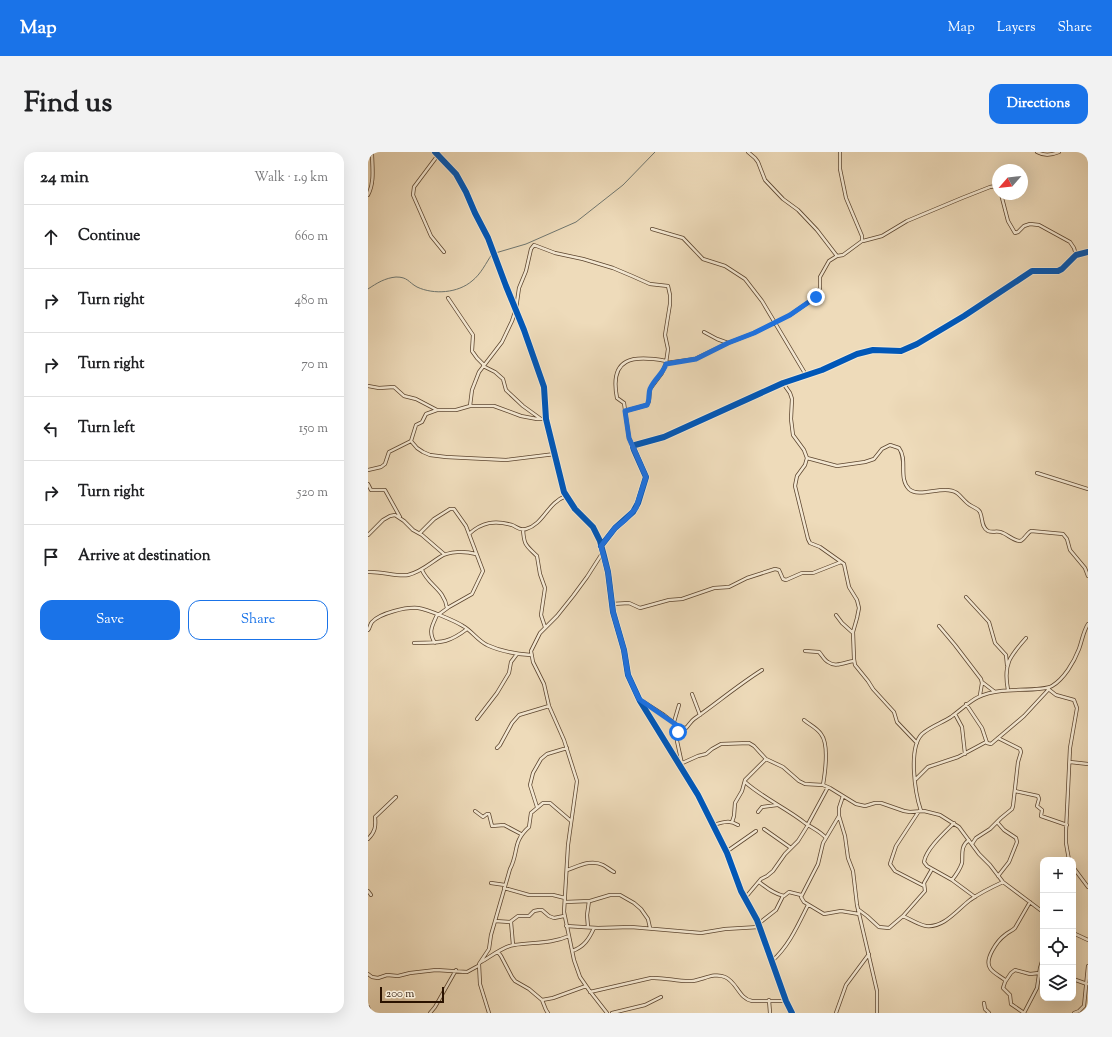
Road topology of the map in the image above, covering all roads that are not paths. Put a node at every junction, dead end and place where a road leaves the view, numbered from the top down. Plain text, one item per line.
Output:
1 (372, 152) edge
2 (748, 152) edge
3 (840, 152) edge
4 (1037, 152) edge
5 (1059, 152) edge
6 (436, 153) edge
7 (992, 187) edge
8 (368, 195) edge
9 (1003, 200) edge
10 (652, 229) dead end
11 (862, 241) junction
12 (444, 252) dead end
13 (1088, 252) edge
14 (1076, 255) junction
15 (837, 256) junction
16 (448, 298) dead end
17 (516, 309) junction
18 (775, 323) junction
19 (704, 332) dead end
20 (728, 343) junction
21 (666, 362) junction
22 (484, 365) junction
23 (806, 375) junction
24 (783, 383) junction
25 (368, 386) edge
26 (470, 406) junction
27 (437, 410) junction
28 (625, 411) junction
29 (541, 419) junction
30 (546, 419) junction
31 (411, 441) junction
32 (633, 447) junction
33 (555, 454) junction
34 (807, 458) junction
35 (368, 470) edge
36 (1037, 474) dead end
37 (368, 484) edge
38 (1088, 489) edge
39 (566, 496) junction
40 (401, 519) junction
41 (523, 530) junction
42 (420, 533) junction
43 (469, 534) junction
44 (368, 535) edge
45 (601, 546) junction
46 (603, 552) junction
47 (476, 554) junction
48 (444, 555) junction
49 (842, 561) junction
50 (422, 570) junction
51 (1087, 570) edge
52 (368, 572) edge
53 (1088, 576) edge
54 (966, 597) dead end
55 (612, 604) junction
56 (447, 608) junction
57 (438, 615) junction
58 (836, 615) dead end
59 (1088, 624) edge
60 (939, 626) dead end
61 (545, 627) junction
62 (368, 630) edge
63 (467, 630) junction
64 (853, 633) junction
65 (1026, 638) dead end
66 (414, 643) dead end
67 (435, 643) junction
68 (805, 651) dead end
69 (517, 654) junction
70 (531, 655) junction
71 (854, 661) junction
72 (1007, 665) junction
73 (762, 670) dead end
74 (982, 682) junction
75 (1048, 689) junction
76 (1008, 690) junction
77 (995, 692) junction
78 (692, 694) dead end
79 (980, 696) junction
80 (639, 699) junction
81 (966, 704) junction
82 (679, 705) dead end
83 (549, 706) junction
84 (955, 714) junction
85 (700, 715) junction
86 (477, 719) dead end
87 (804, 720) dead end
88 (674, 722) junction
89 (678, 726) junction
90 (998, 738) junction
91 (986, 742) junction
92 (917, 743) junction
93 (497, 748) dead end
94 (567, 748) junction
95 (965, 754) junction
96 (766, 759) junction
97 (1070, 762) junction
98 (680, 764) junction
99 (1088, 764) edge
100 (916, 780) junction
101 (745, 782) junction
102 (823, 785) junction
103 (828, 787) junction
104 (1015, 791) junction
105 (843, 796) junction
106 (396, 797) dead end
107 (778, 805) junction
108 (537, 807) junction
109 (920, 810) junction
110 (474, 811) dead end
111 (758, 812) dead end
112 (839, 816) junction
113 (572, 822) junction
114 (732, 822) junction
115 (997, 822) junction
116 (954, 823) junction
117 (712, 825) junction
118 (738, 825) dead end
119 (808, 825) junction
120 (1067, 825) junction
121 (764, 829) dead end
122 (756, 831) dead end
123 (521, 834) junction
124 (368, 838) edge
125 (826, 838) junction
126 (969, 840) junction
127 (972, 844) junction
128 (791, 848) junction
129 (726, 852) junction
130 (1068, 857) edge
131 (932, 868) junction
132 (567, 870) junction
133 (1076, 870) edge
134 (614, 872) dead end
135 (998, 876) junction
136 (952, 880) junction
137 (759, 882) junction
138 (1003, 882) junction
139 (491, 883) dead end
140 (1087, 883) edge
141 (505, 886) junction
142 (924, 887) junction
143 (1088, 887) edge
144 (368, 891) edge
145 (371, 894) dead end
146 (801, 895) junction
147 (784, 896) junction
148 (975, 897) junction
149 (565, 898) junction
150 (745, 898) junction
151 (589, 901) junction
152 (565, 902) junction
153 (1030, 902) junction
154 (808, 905) junction
155 (858, 910) junction
156 (1040, 910) edge
157 (859, 914) junction
158 (564, 916) junction
159 (903, 916) junction
160 (495, 921) junction
161 (511, 922) junction
162 (566, 926) junction
163 (759, 926) junction
164 (588, 927) junction
165 (594, 928) junction
166 (650, 928) junction
167 (1076, 934) edge
168 (569, 936) junction
169 (1088, 940) edge
170 (513, 945) junction
171 (572, 951) junction
172 (498, 952) junction
173 (869, 954) junction
174 (772, 961) junction
175 (479, 964) junction
176 (1088, 966) edge
177 (456, 970) junction
178 (1039, 973) joint
179 (368, 974) edge
180 (1076, 980) edge
181 (1005, 982) junction
182 (1087, 983) edge
183 (586, 986) junction
184 (590, 992) junction
185 (661, 997) dead end
186 (542, 1000) junction
187 (769, 1000) junction
188 (786, 1001) junction
189 (984, 1003) dead end
190 (368, 1006) edge
191 (1080, 1012) edge
192 (370, 1013) edge
193 (430, 1013) edge
194 (489, 1013) edge
195 (548, 1013) edge
196 (608, 1013) edge
197 (612, 1013) edge
198 (770, 1013) edge
199 (792, 1013) edge
200 (836, 1013) edge
201 (877, 1013) edge
202 (989, 1013) edge
203 (1074, 1013) edge

1 - 8 street
2 - 15 street
3 - 11 street
4 - 5 street
6 - 12 street
6 - 17 street
7 - 11 street
9 - 14 street
10 - 18 street
11 - 15 street
13 - 14 street
14 - 23 street
15 - 18 street
16 - 22 street
17 - 21 street
17 - 22 street
17 - 30 street
18 - 20 street
18 - 23 street
19 - 20 street
20 - 21 street
21 - 28 street
21 - 28 street
22 - 26 street
22 - 29 street
23 - 24 street
24 - 32 street
24 - 34 street
25 - 27 street
26 - 27 street
26 - 29 street
27 - 31 street
28 - 32 street
29 - 30 street
30 - 33 street
31 - 33 street
31 - 35 street
32 - 45 street
33 - 39 street
34 - 49 street
34 - 51 street
36 - 38 street
37 - 40 street
39 - 41 street
39 - 45 street
40 - 42 street
40 - 44 street
41 - 43 street
41 - 61 street
42 - 43 street
42 - 48 street
43 - 47 street
45 - 46 street
46 - 55 street
46 - 61 street
47 - 48 street
47 - 56 street
48 - 50 street
49 - 55 street
49 - 64 street
50 - 52 street
50 - 56 street
51 - 53 street
54 - 72 street
55 - 80 street
56 - 57 street
57 - 62 street
57 - 63 street
57 - 67 street
58 - 64 street
59 - 75 street
60 - 74 street
61 - 70 street
63 - 67 street
63 - 69 street
64 - 71 street
65 - 72 street
66 - 67 street
68 - 71 street
69 - 70 street
69 - 86 street
70 - 83 street
71 - 92 street
72 - 76 street
73 - 85 street
74 - 77 street
74 - 79 street
75 - 76 street
75 - 90 street
75 - 97 street
76 - 77 street
77 - 79 street
78 - 85 street
79 - 81 street
80 - 88 street
80 - 98 street
81 - 84 street
81 - 91 street
82 - 88 street
83 - 93 street
83 - 94 street
84 - 92 street
84 - 95 street
85 - 89 street
87 - 102 street
88 - 89 street
89 - 98 street
90 - 91 street
90 - 104 street
91 - 95 street
92 - 100 street
94 - 108 street
94 - 113 street
95 - 100 street
96 - 98 street
96 - 101 street
96 - 102 street
97 - 99 street
97 - 120 street
98 - 117 street
100 - 109 street
101 - 107 street
101 - 114 street
102 - 103 street
103 - 105 street
103 - 119 street
104 - 115 street
104 - 120 street
105 - 109 street
105 - 112 street
106 - 124 street
107 - 111 street
107 - 119 street
108 - 113 street
108 - 123 street
109 - 116 street
109 - 142 street
110 - 123 street
112 - 125 street
112 - 155 street
113 - 132 street
114 - 117 street
114 - 118 street
115 - 127 street
115 - 135 street
116 - 126 street
116 - 131 street
117 - 129 street
119 - 125 street
119 - 128 street
120 - 130 street
121 - 128 street
122 - 129 street
123 - 141 street
125 - 146 street
126 - 127 street
126 - 136 street
127 - 135 street
128 - 137 street
129 - 150 street
131 - 136 street
131 - 142 street
132 - 134 street
132 - 149 street
133 - 140 street
135 - 138 street
136 - 148 street
137 - 147 street
137 - 150 street
138 - 148 street
138 - 153 street
139 - 141 street
140 - 143 street
141 - 149 street
141 - 160 street
142 - 159 street
144 - 145 street
146 - 147 street
146 - 154 street
147 - 163 street
148 - 159 street
149 - 152 street
150 - 163 street
151 - 152 street
151 - 164 street
151 - 166 street
152 - 158 street
153 - 156 street
153 - 181 street
154 - 157 street
154 - 174 street
155 - 157 street
155 - 159 street
157 - 173 street
158 - 161 street
158 - 162 street
160 - 161 street
160 - 175 street
161 - 170 street
162 - 164 street
162 - 168 street
163 - 166 street
163 - 174 street
164 - 165 street
165 - 166 street
165 - 171 street
167 - 169 street
168 - 170 street
168 - 171 street
170 - 172 street
171 - 183 street
172 - 175 street
172 - 186 street
173 - 200 street
173 - 201 street
174 - 188 street
175 - 177 street
175 - 194 street
176 - 182 street
177 - 179 street
177 - 193 street
178 - 181 street
178 - 181 street
180 - 182 street
182 - 191 street
183 - 184 street
183 - 186 street
184 - 187 street
184 - 196 street
185 - 197 street
186 - 195 street
187 - 188 street
187 - 198 street
188 - 199 street
189 - 202 street
190 - 192 street
191 - 203 street

